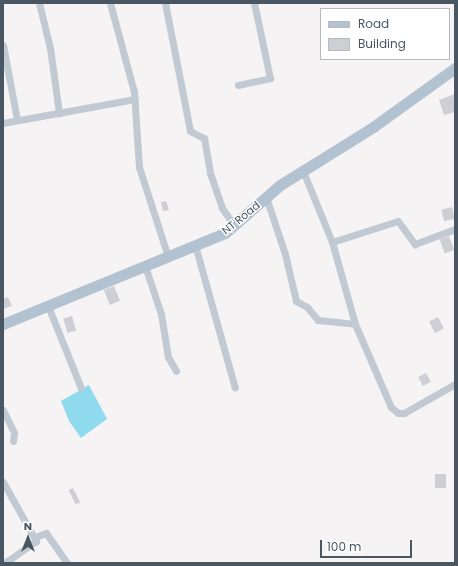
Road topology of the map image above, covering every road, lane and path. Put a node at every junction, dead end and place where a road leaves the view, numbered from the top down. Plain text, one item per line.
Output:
1 (38, 3) edge
2 (110, 3) edge
3 (165, 3) edge
4 (254, 3) edge
5 (3, 45) edge
6 (455, 68) edge
7 (238, 85) dead end
8 (135, 99) junction
9 (59, 113) junction
10 (17, 120) junction
11 (3, 123) edge
12 (303, 171) junction
13 (266, 197) junction
14 (234, 225) junction
15 (455, 229) edge
16 (332, 242) junction
17 (195, 245) junction
18 (168, 257) junction
19 (145, 266) junction
20 (48, 306) junction
21 (4, 321) edge
22 (355, 324) junction
23 (176, 371) dead end
24 (455, 384) edge
25 (82, 388) dead end
26 (235, 388) dead end
27 (3, 410) edge
28 (13, 441) dead end
29 (3, 482) edge
30 (35, 537) junction
31 (9, 563) edge
32 (67, 563) edge

1 - 9 street
2 - 8 street
3 - 14 street
4 - 7 street
5 - 10 street
6 - 12 main road, NT Road
8 - 9 street
8 - 18 street
9 - 10 street
10 - 11 street
12 - 13 main road, NT Road
12 - 16 street
13 - 14 main road, NT Road
13 - 22 street
14 - 17 main road, NT Road
15 - 16 street
16 - 22 street
17 - 18 main road, NT Road
17 - 26 street
18 - 19 main road, NT Road
19 - 20 main road, NT Road
19 - 23 street
20 - 21 main road, NT Road
20 - 25 street
22 - 24 street
27 - 28 street
29 - 30 street
30 - 31 street
30 - 32 street

